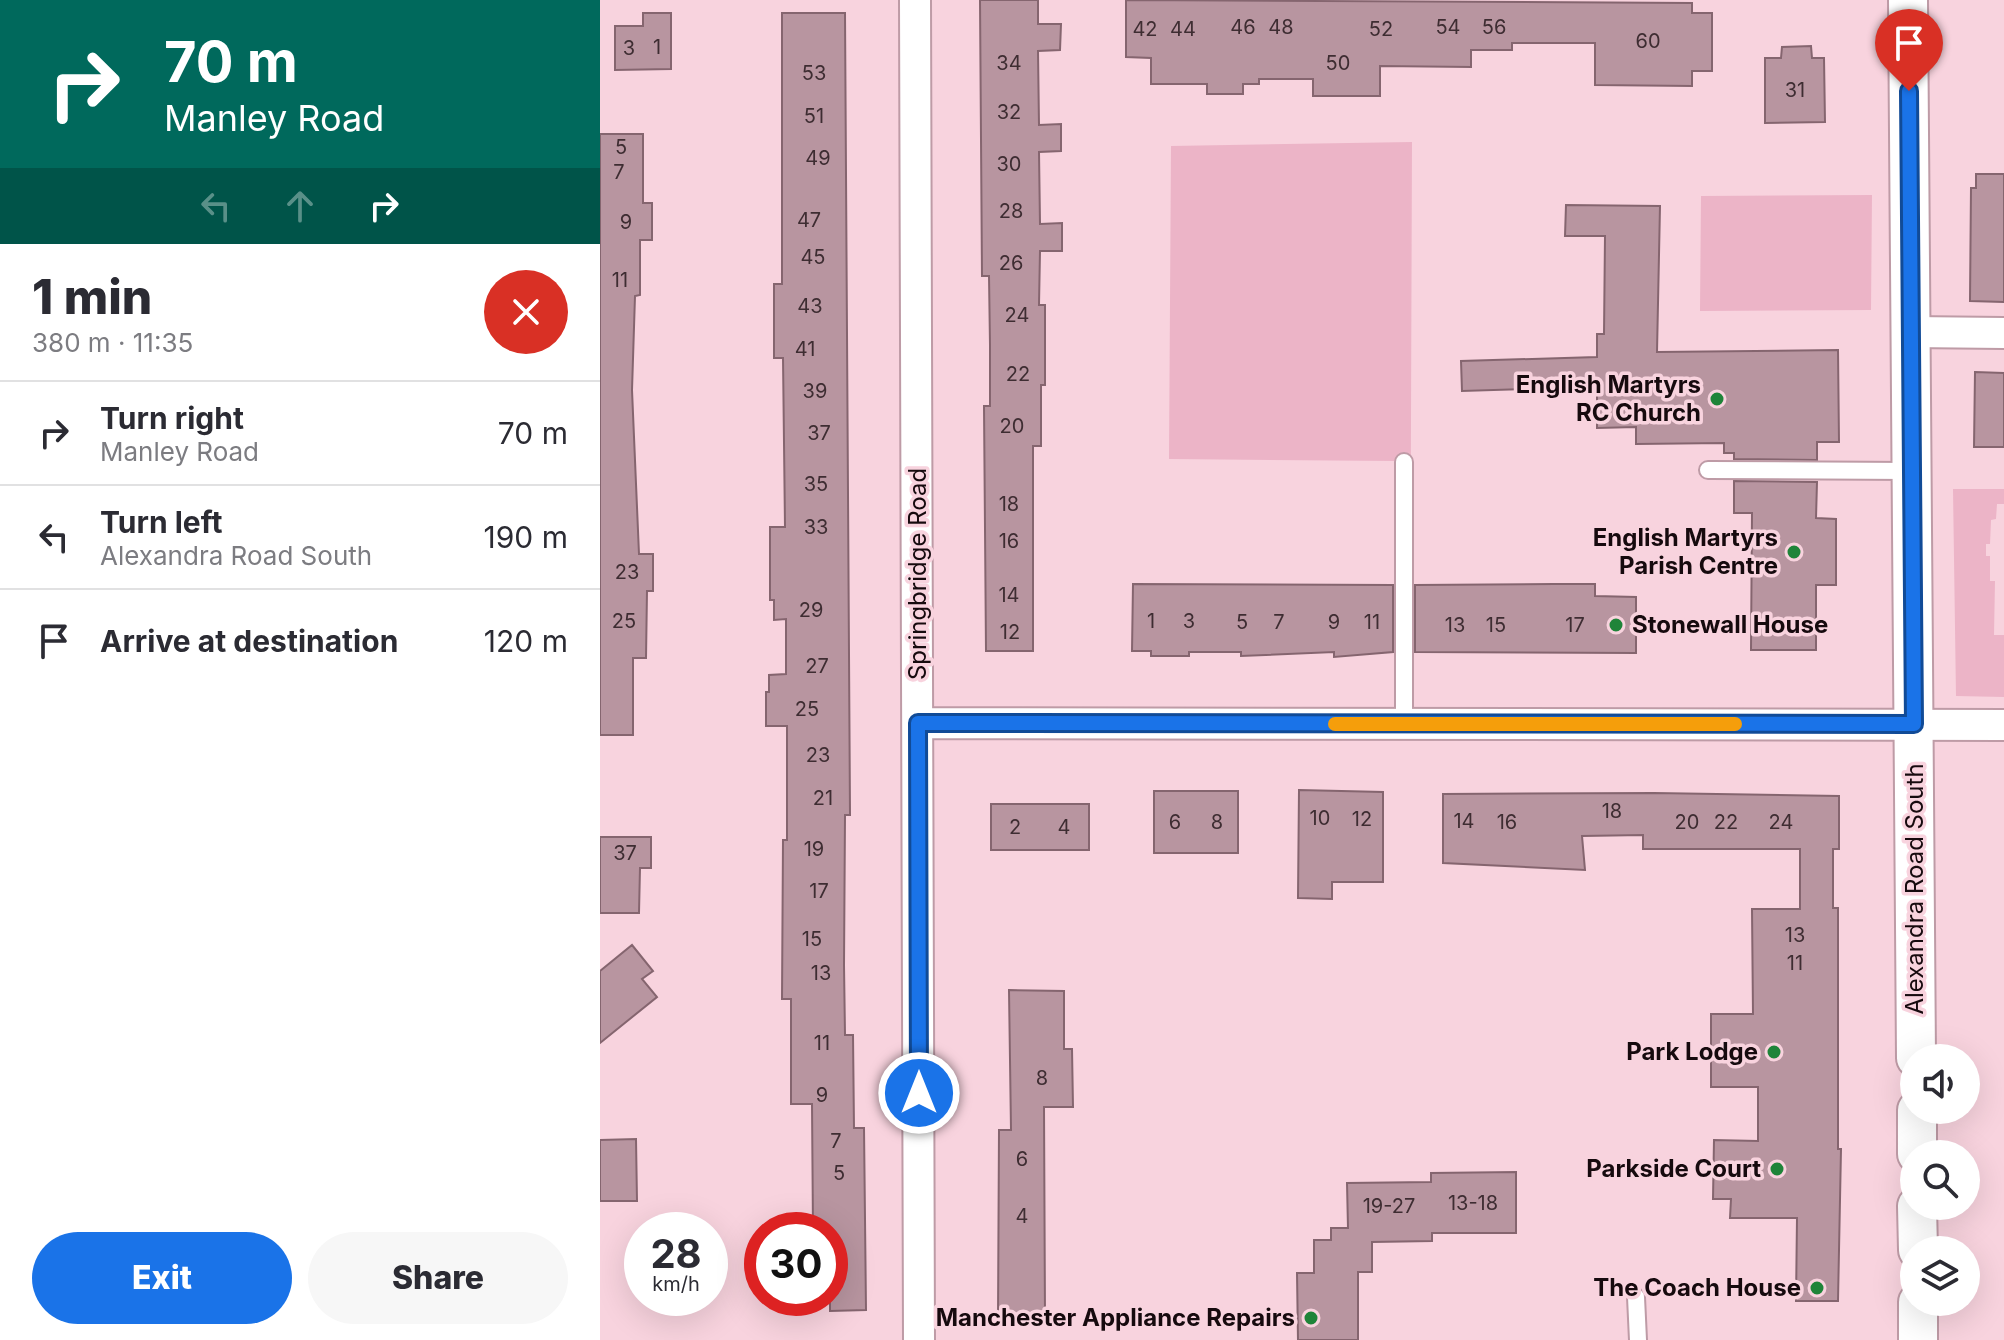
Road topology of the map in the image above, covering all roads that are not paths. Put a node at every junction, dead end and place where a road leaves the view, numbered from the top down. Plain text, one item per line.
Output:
1 (915, 0) edge
2 (1908, 0) edge
3 (1911, 332) junction
4 (2004, 333) edge
5 (1404, 462) dead end
6 (1708, 470) dead end
7 (1913, 471) junction
8 (918, 723) junction
9 (1404, 724) junction
10 (1914, 724) junction
11 (2004, 725) edge
12 (1916, 1044) edge
13 (1636, 1297) dead end
14 (1918, 1316) edge
15 (919, 1340) edge
16 (1638, 1340) edge
17 (1918, 1340) edge

1 - 8 street, Springbridge Road
2 - 3 street, Alexandra Road South
3 - 4 street
3 - 7 street, Alexandra Road South
5 - 9 lane
6 - 7 lane
7 - 10 street, Alexandra Road South
8 - 9 street
8 - 15 street, Springbridge Road
9 - 10 street
10 - 11 street
10 - 12 street, Alexandra Road South
13 - 16 lane
14 - 17 street

